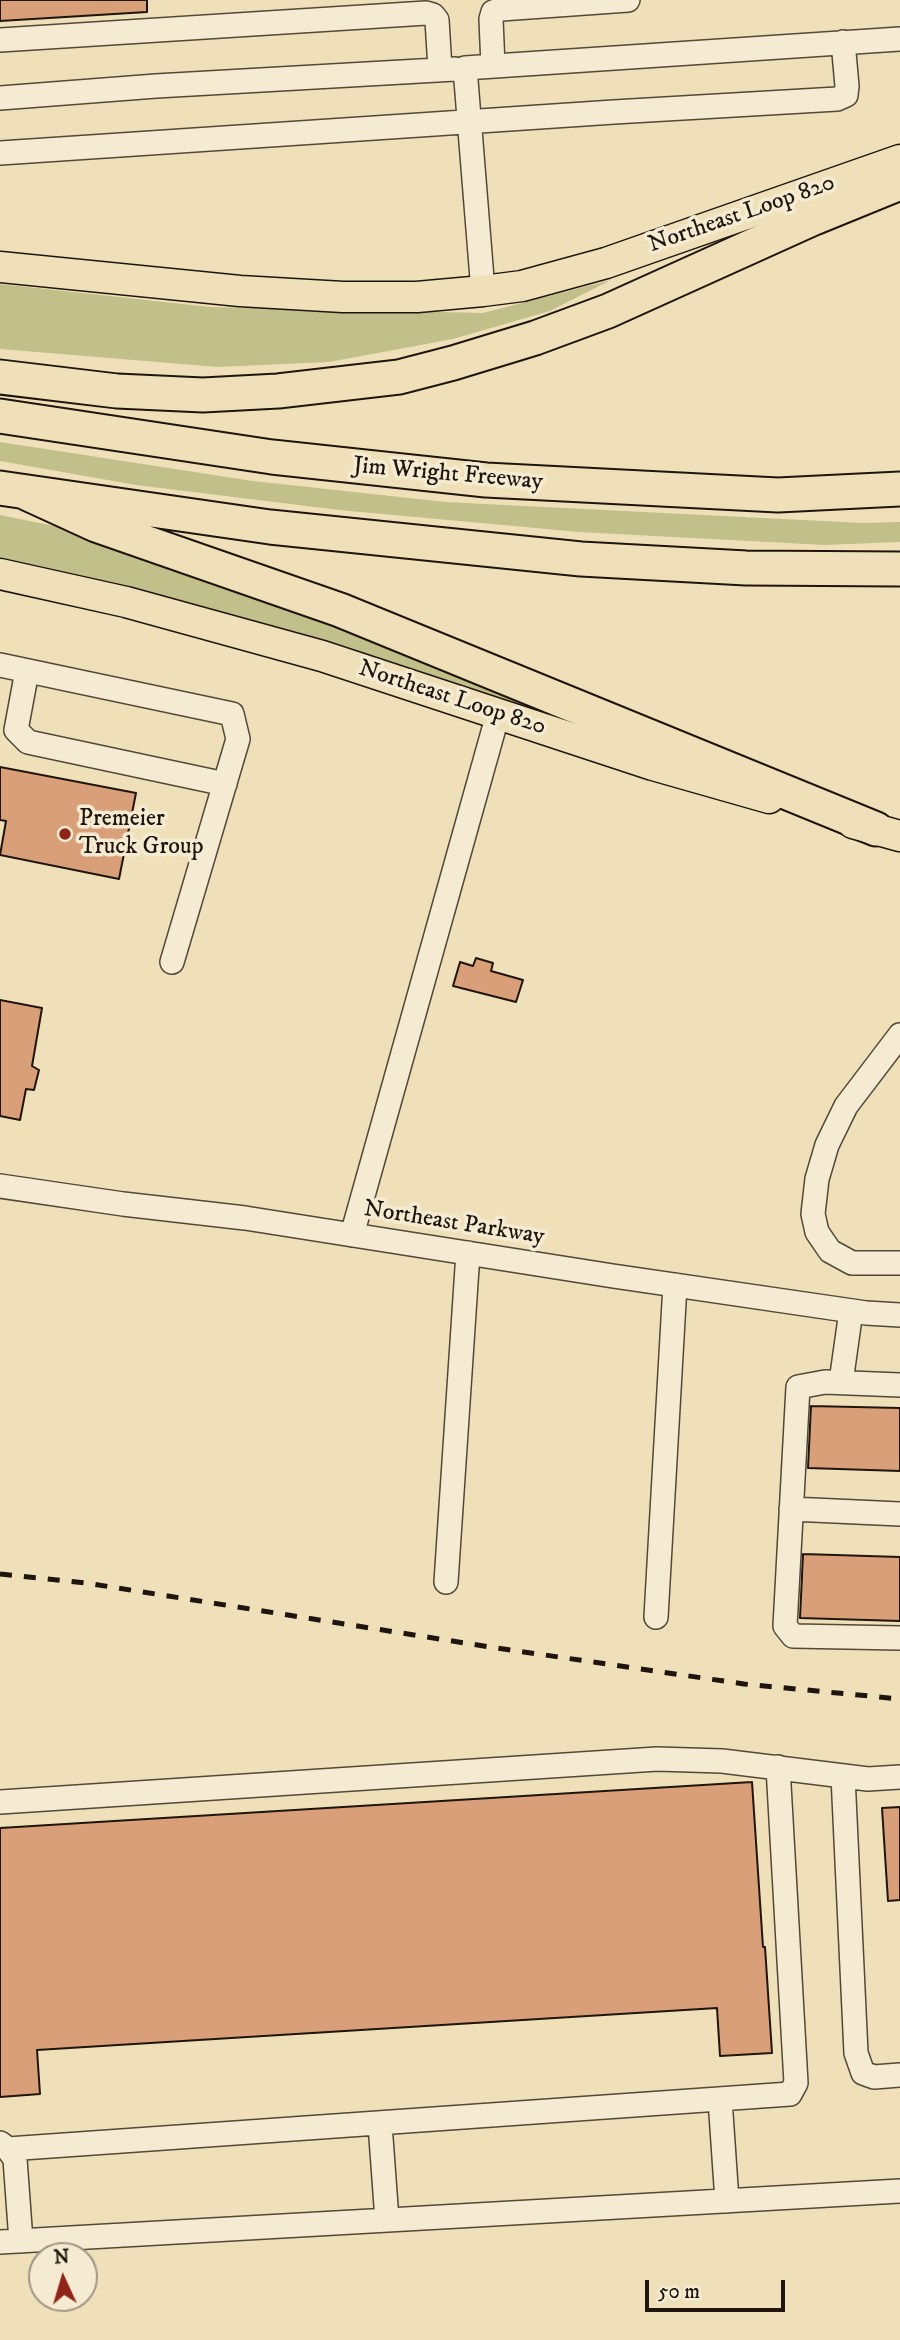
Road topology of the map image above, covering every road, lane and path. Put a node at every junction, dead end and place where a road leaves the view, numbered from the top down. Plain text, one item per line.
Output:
1 (628, 0) edge
2 (900, 38) edge
3 (0, 40) edge
4 (843, 42) junction
5 (493, 66) junction
6 (465, 68) junction
7 (440, 69) junction
8 (0, 98) edge
9 (470, 121) junction
10 (0, 153) edge
11 (900, 160) edge
12 (900, 183) edge
13 (0, 267) edge
14 (482, 291) junction
15 (0, 377) edge
16 (0, 416) edge
17 (900, 489) edge
18 (12, 490) edge
19 (900, 569) edge
20 (0, 573) edge
21 (0, 665) edge
22 (27, 671) junction
23 (498, 714) junction
24 (225, 784) junction
25 (888, 833) edge
26 (172, 962) dead end
27 (900, 1035) edge
28 (0, 1186) edge
29 (352, 1235) junction
30 (468, 1253) junction
31 (900, 1263) edge
32 (675, 1285) junction
33 (851, 1311) junction
34 (900, 1315) edge
35 (841, 1382) junction
36 (900, 1385) edge
37 (791, 1509) junction
38 (900, 1514) edge
39 (446, 1582) dead end
40 (656, 1616) dead end
41 (900, 1638) edge
42 (778, 1767) junction
43 (843, 1776) junction
44 (900, 1777) edge
45 (0, 1802) edge
46 (900, 2075) edge
47 (720, 2099) junction
48 (380, 2124) junction
49 (4, 2146) edge
50 (900, 2191) edge
51 (727, 2201) junction
52 (387, 2220) junction
53 (10, 2241) edge

1 - 5 street
2 - 4 street
3 - 7 street
4 - 5 street
4 - 9 street
5 - 6 street
6 - 7 street
6 - 9 street
7 - 8 street
9 - 10 street
9 - 14 street
11 - 14 main road, Northeast Loop 820
12 - 15 highway
13 - 14 main road, Northeast Loop 820
16 - 17 highway, Jim Wright Freeway
18 - 19 highway
18 - 25 highway
20 - 23 main road, Northeast Loop 820
21 - 22 street
22 - 24 street
22 - 24 street
23 - 25 main road, Northeast Loop 820
23 - 29 street
24 - 26 street
27 - 31 street
28 - 29 street, Northeast Parkway
29 - 30 street, Northeast Parkway
30 - 32 street, Northeast Parkway
30 - 39 street
32 - 33 street, Northeast Parkway
32 - 40 street
33 - 34 street, Northeast Parkway
33 - 35 street
35 - 36 street
35 - 37 street
37 - 38 street
37 - 41 street
42 - 43 street
42 - 45 street
42 - 47 street
43 - 44 street
43 - 46 street
47 - 48 street
47 - 51 street
48 - 49 street
48 - 52 street
49 - 53 street
50 - 51 street
51 - 52 street
52 - 53 street

